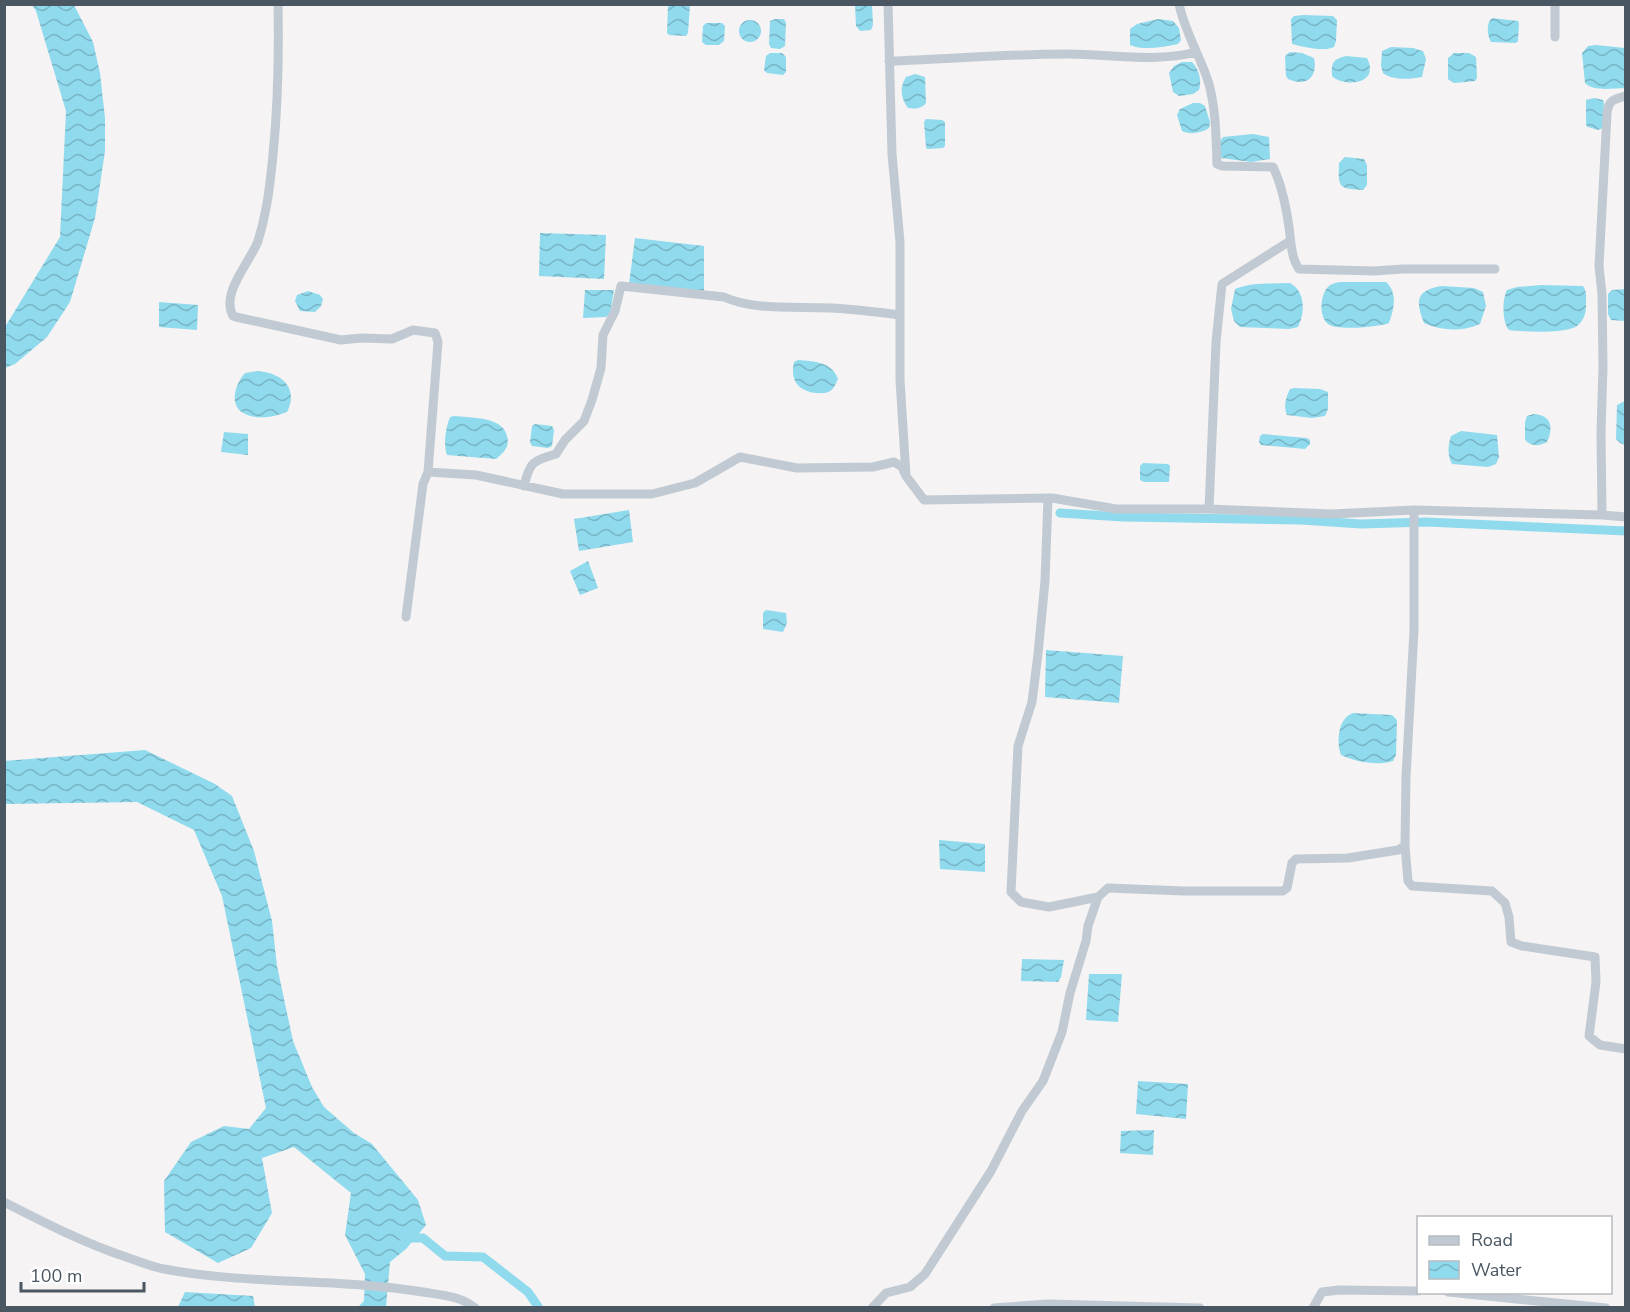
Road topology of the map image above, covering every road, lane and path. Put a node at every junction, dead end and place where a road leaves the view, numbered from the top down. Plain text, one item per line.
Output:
1 (278, 4) edge
2 (888, 4) edge
3 (1179, 4) edge
4 (1555, 4) edge
5 (1555, 37) dead end
6 (1196, 52) junction
7 (889, 61) junction
8 (1626, 96) edge
9 (1290, 241) junction
10 (1495, 269) dead end
11 (900, 315) junction
12 (428, 472) junction
13 (906, 476) junction
14 (524, 486) junction
15 (1048, 498) junction
16 (1209, 509) junction
17 (1414, 513) junction
18 (1602, 515) junction
19 (1626, 517) edge
20 (406, 616) dead end
21 (1405, 846) junction
22 (1098, 897) junction
23 (1626, 1049) edge
24 (4, 1202) edge
25 (1417, 1291) edge
26 (1459, 1294) edge
27 (475, 1308) edge
28 (872, 1308) edge
29 (994, 1308) edge
30 (1200, 1308) edge
31 (1313, 1308) edge
32 (1606, 1308) edge

1 - 12 street
2 - 7 street
3 - 6 street
4 - 5 street
6 - 7 street
6 - 9 street
7 - 11 street
8 - 18 street
9 - 10 street
9 - 16 street
11 - 13 street
11 - 14 street
12 - 14 street
12 - 20 street
13 - 14 street
13 - 15 street
15 - 16 street
15 - 22 street
16 - 17 street
17 - 18 street
17 - 21 street
18 - 19 street
21 - 22 street
21 - 23 street
22 - 28 street
24 - 27 street
25 - 31 street
26 - 32 street
29 - 30 street

